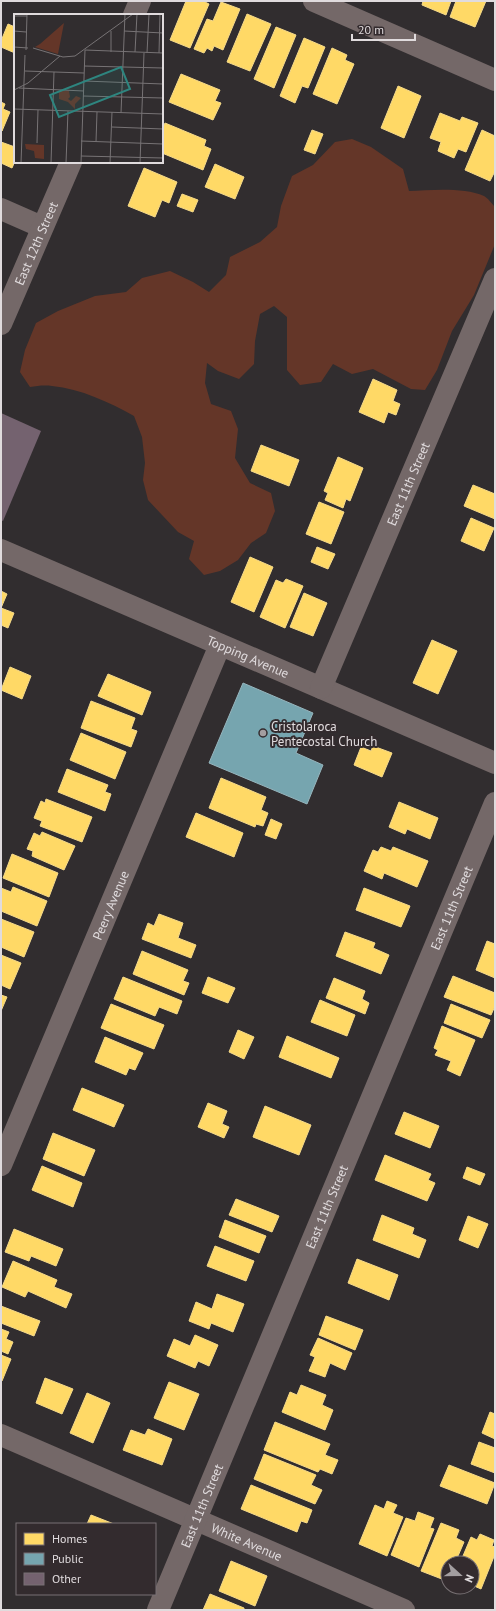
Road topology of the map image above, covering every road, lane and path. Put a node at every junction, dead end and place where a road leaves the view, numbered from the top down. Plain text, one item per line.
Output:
1 (140, 1) edge
2 (314, 1) edge
3 (134, 14) edge
4 (495, 80) edge
5 (71, 163) edge
6 (1, 209) edge
7 (42, 227) junction
8 (495, 279) edge
9 (1, 324) edge
10 (1, 550) edge
11 (220, 645) junction
12 (320, 688) junction
13 (495, 763) edge
14 (495, 803) edge
15 (1, 1165) edge
16 (1, 1435) edge
17 (196, 1519) junction
18 (158, 1610) edge
19 (404, 1610) edge

1 - 3 street
2 - 4 street
5 - 7 street, East 12th Street
6 - 7 street
7 - 9 street, East 12th Street
8 - 12 street, East 11th Street
10 - 11 street, Topping Avenue
11 - 12 street, Topping Avenue
11 - 15 street, Peery Avenue
12 - 13 street, Topping Avenue
14 - 17 street, East 11th Street
16 - 17 street, White Avenue
17 - 18 street, East 11th Street
17 - 19 street, White Avenue

